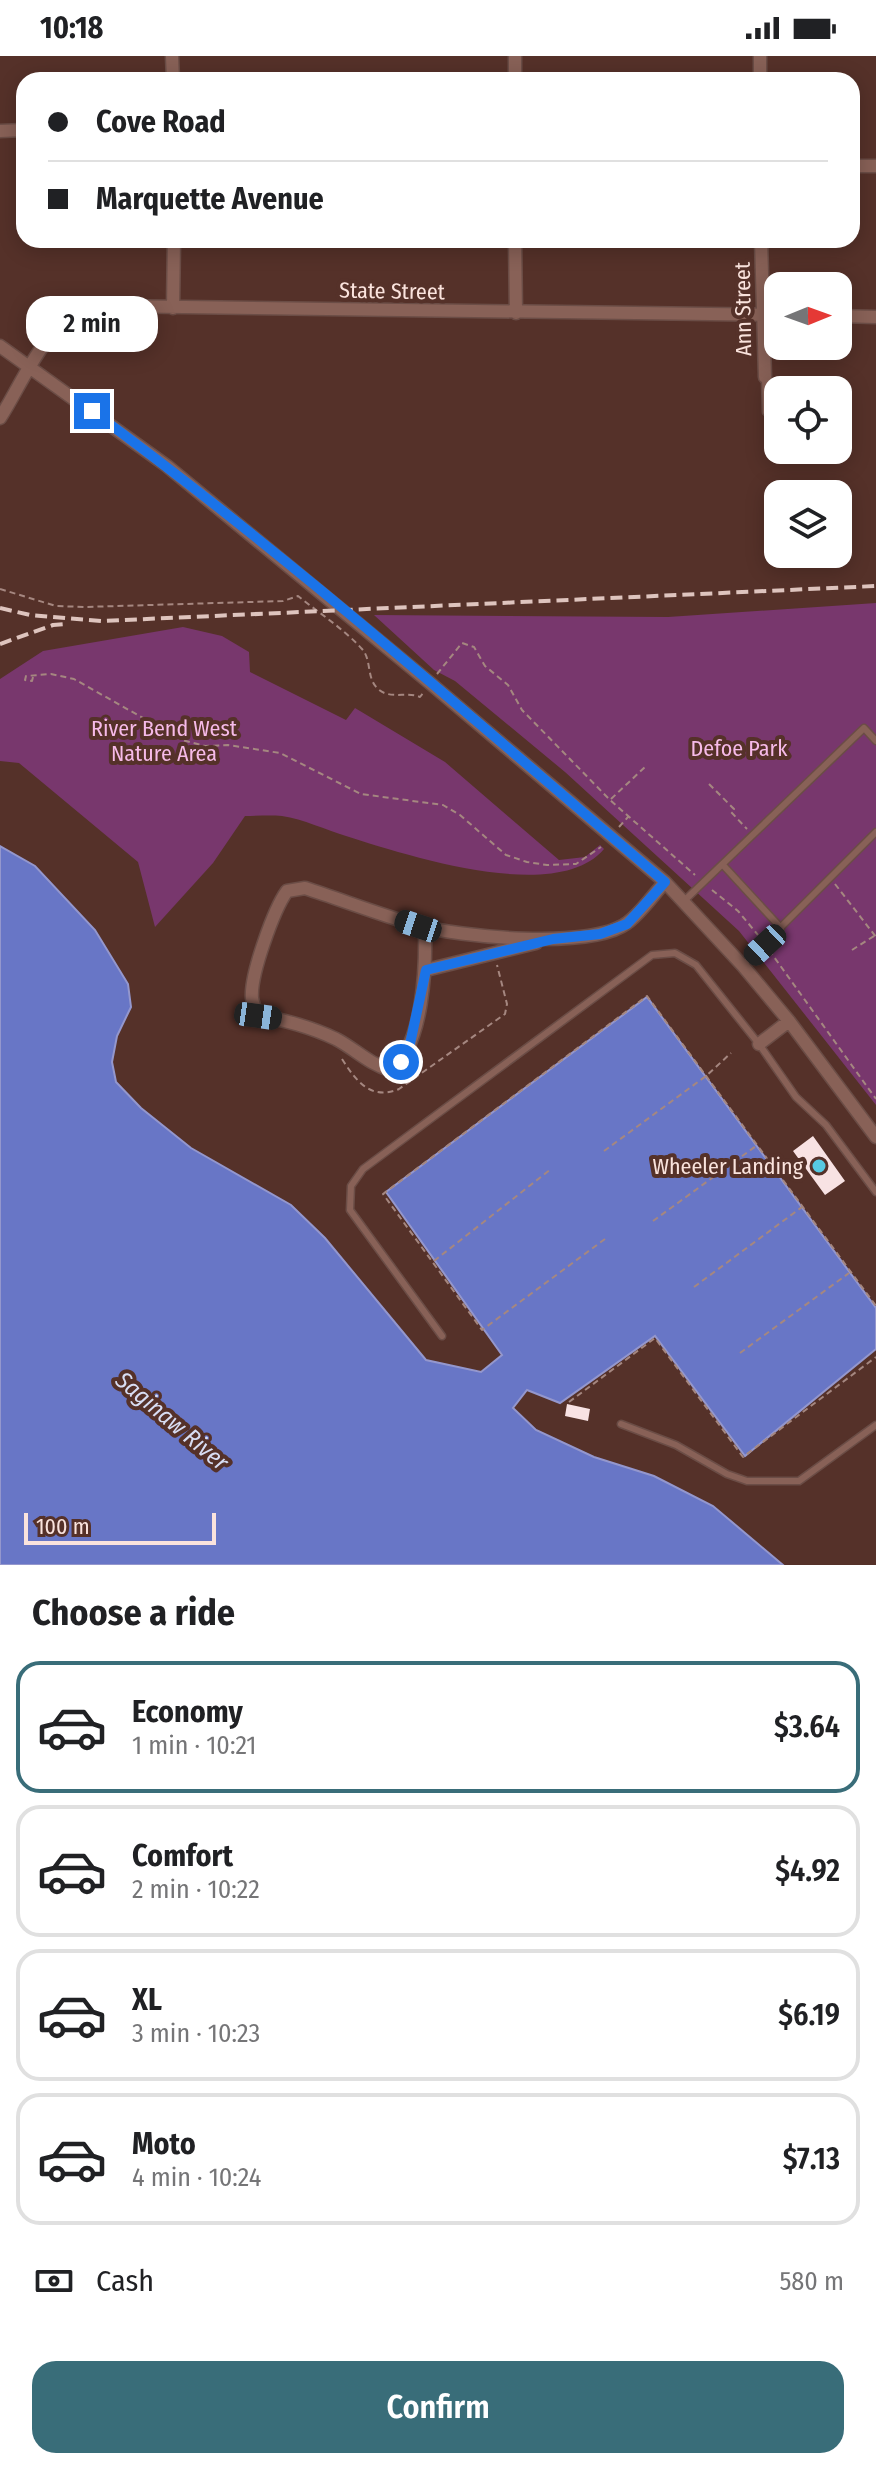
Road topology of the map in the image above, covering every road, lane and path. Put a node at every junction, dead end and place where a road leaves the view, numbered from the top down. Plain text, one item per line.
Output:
1 (174, 248) edge
2 (515, 248) edge
3 (761, 248) edge
4 (173, 308) junction
5 (516, 313) junction
6 (761, 315) junction
7 (852, 316) edge
8 (876, 317) edge
9 (0, 346) edge
10 (32, 366) junction
11 (765, 376) edge
12 (0, 418) edge
13 (0, 589) edge
14 (33, 677) dead end
15 (430, 683) junction
16 (876, 741) edge
17 (645, 767) dead end
18 (709, 784) dead end
19 (610, 800) junction
20 (628, 816) junction
21 (876, 832) edge
22 (610, 836) junction
23 (753, 836) junction
24 (723, 865) junction
25 (829, 879) junction
26 (665, 882) junction
27 (704, 884) junction
28 (684, 901) junction
29 (425, 926) junction
30 (781, 928) junction
31 (876, 936) edge
32 (553, 939) junction
33 (765, 945) junction
34 (852, 950) dead end
35 (495, 955) junction
36 (743, 966) junction
37 (426, 970) junction
38 (789, 1021) junction
39 (335, 1039) junction
40 (759, 1044) junction
41 (731, 1053) dead end
42 (706, 1076) junction
43 (876, 1099) edge
44 (876, 1137) edge
45 (757, 1145) junction
46 (604, 1151) dead end
47 (551, 1169) dead end
48 (876, 1192) edge
49 (803, 1207) junction
50 (653, 1221) dead end
51 (605, 1239) dead end
52 (433, 1262) junction
53 (850, 1271) junction
54 (694, 1287) dead end
55 (876, 1306) edge
56 (442, 1336) dead end
57 (740, 1353) dead end
58 (876, 1357) edge
59 (569, 1402) dead end
60 (621, 1424) dead end
61 (876, 1425) edge

1 - 4 street
2 - 5 street
3 - 6 street, Ann Street
4 - 5 street, State Street
4 - 10 street, State Street
5 - 6 street, State Street
6 - 11 street, Ann Street
7 - 8 street
9 - 10 street
10 - 12 street, State Street
10 - 15 street
13 - 15 path
14 - 22 path
15 - 19 path
15 - 22 street
16 - 23 lane
17 - 19 path
18 - 23 path
19 - 20 path
20 - 22 path
20 - 27 path
21 - 25 lane
22 - 26 street
23 - 24 lane
24 - 27 lane
24 - 30 lane
25 - 30 lane
25 - 31 path
26 - 28 street
26 - 32 street
27 - 28 lane
27 - 33 path
28 - 36 street
29 - 32 street
29 - 37 street
29 - 39 street
30 - 33 lane
31 - 34 path
32 - 35 street
33 - 36 lane
33 - 43 path
35 - 37 street
35 - 39 path
36 - 38 street
37 - 39 street
38 - 40 street
38 - 44 street
40 - 48 lane
40 - 56 lane
41 - 42 path
42 - 45 path
42 - 46 path
42 - 52 path
45 - 49 path
45 - 50 path
47 - 52 path
49 - 53 path
49 - 54 path
51 - 52 path
53 - 55 path
53 - 57 path
58 - 59 path
60 - 61 lane

